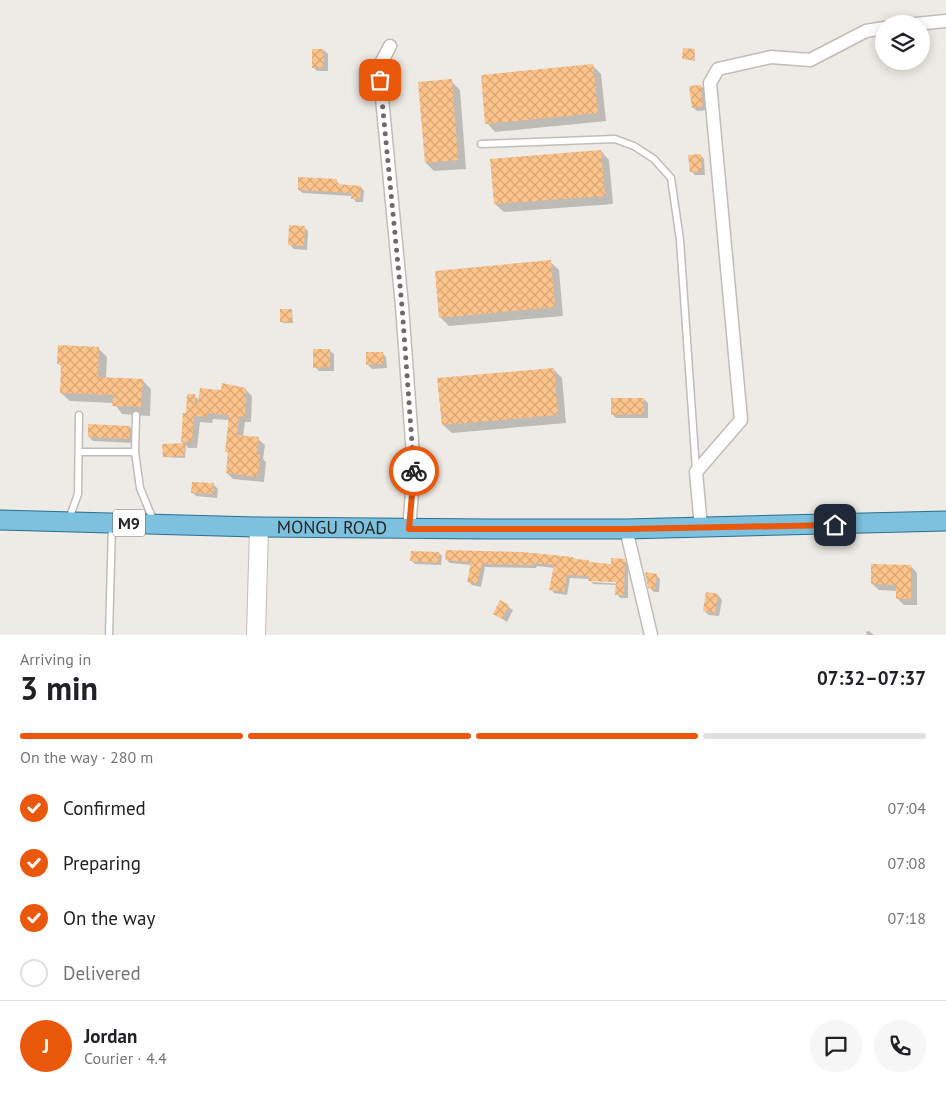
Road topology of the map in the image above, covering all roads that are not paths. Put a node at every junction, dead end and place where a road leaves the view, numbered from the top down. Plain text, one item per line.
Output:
1 (946, 21) edge
2 (930, 23) edge
3 (875, 30) edge
4 (390, 46) dead end
5 (481, 144) dead end
6 (79, 415) dead end
7 (136, 415) dead end
8 (79, 452) junction
9 (135, 452) junction
10 (696, 472) junction
11 (0, 520) edge
12 (946, 521) edge
13 (68, 522) junction
14 (112, 523) junction
15 (155, 524) junction
16 (259, 527) junction
17 (701, 527) junction
18 (409, 529) junction
19 (626, 529) junction
20 (109, 635) edge
21 (256, 635) edge
22 (651, 635) edge

1 - 2 street
3 - 10 street
4 - 18 street
5 - 10 lane
6 - 8 lane
7 - 9 lane
8 - 9 lane
8 - 13 lane
9 - 15 lane
10 - 17 street
11 - 13 main road, M9
12 - 17 main road, MONGU ROAD / M9
13 - 14 main road, M9
14 - 15 main road, M9
14 - 20 lane
15 - 16 main road, M9
16 - 18 main road, MONGU ROAD / M9
16 - 21 main road
17 - 19 main road, MONGU ROAD / M9
18 - 19 main road, MONGU ROAD / M9
19 - 22 street

